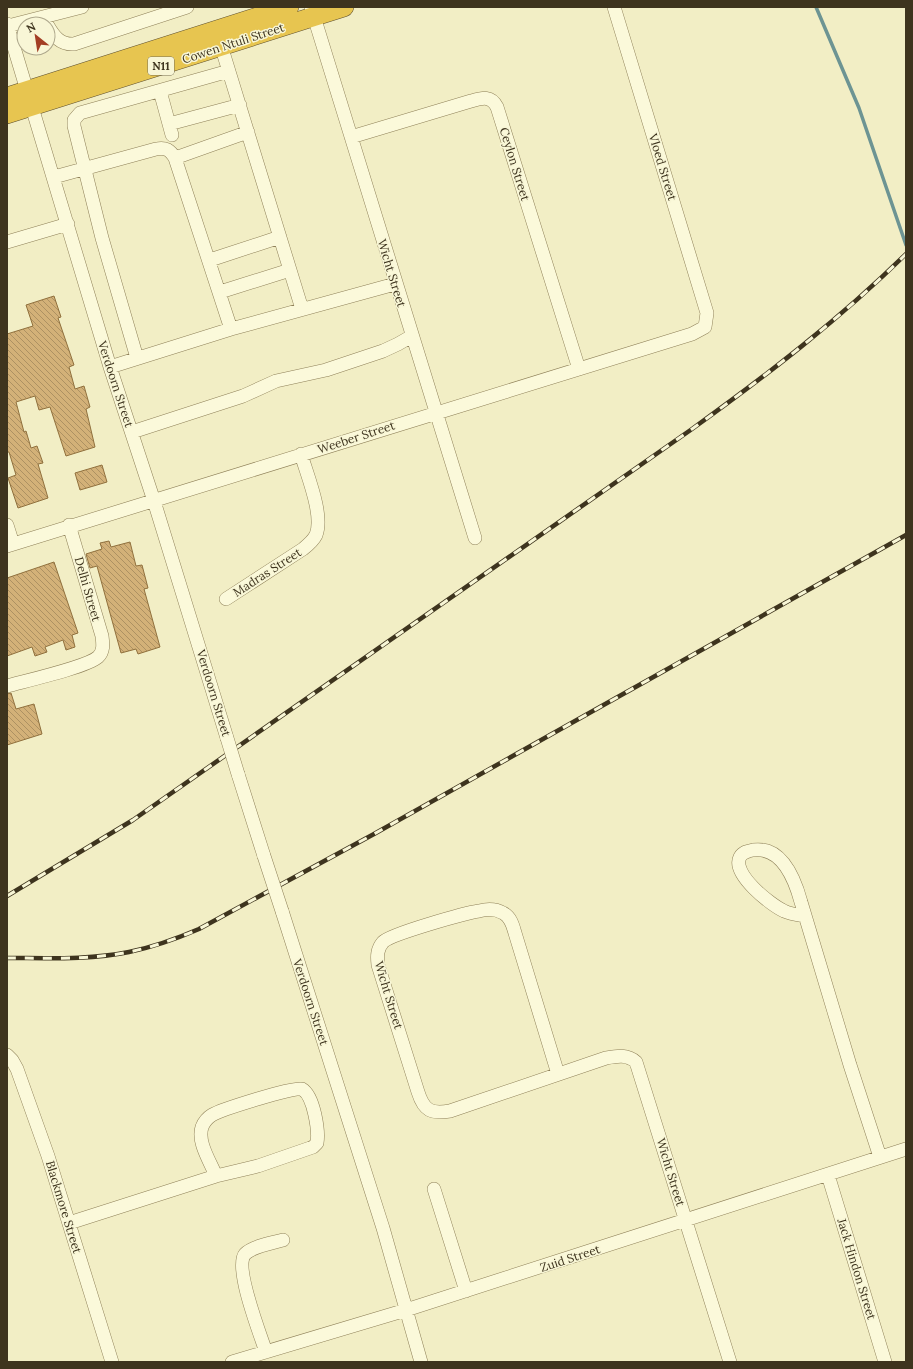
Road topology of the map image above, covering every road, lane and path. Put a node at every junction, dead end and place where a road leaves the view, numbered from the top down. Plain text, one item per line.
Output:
1 (82, 7) edge
2 (187, 7) edge
3 (289, 7) edge
4 (344, 7) edge
5 (614, 7) edge
6 (313, 12) edge
7 (56, 18) edge
8 (7, 25) edge
9 (56, 37) edge
10 (219, 39) junction
11 (229, 72) junction
12 (160, 91) junction
13 (7, 97) edge
14 (29, 99) junction
15 (240, 105) junction
16 (7, 114) edge
17 (248, 132) junction
18 (352, 137) junction
19 (175, 158) junction
20 (85, 169) junction
21 (54, 177) junction
22 (68, 224) junction
23 (280, 237) junction
24 (7, 242) edge
25 (210, 260) junction
26 (290, 270) junction
27 (395, 284) junction
28 (220, 292) junction
29 (302, 309) junction
30 (705, 327) joint
31 (231, 329) junction
32 (412, 336) junction
33 (137, 358) junction
34 (110, 367) junction
35 (579, 369) junction
36 (435, 412) junction
37 (132, 432) junction
38 (301, 454) junction
39 (154, 501) junction
40 (7, 525) edge
41 (69, 525) junction
42 (475, 538) dead end
43 (10, 545) edge
44 (226, 599) dead end
45 (7, 686) edge
46 (805, 916) junction
47 (7, 1055) edge
48 (558, 1074) junction
49 (906, 1149) edge
50 (880, 1157) junction
51 (828, 1175) junction
52 (216, 1176) junction
53 (434, 1189) dead end
54 (686, 1220) junction
55 (69, 1223) junction
56 (283, 1240) dead end
57 (466, 1291) junction
58 (406, 1310) junction
59 (266, 1352) junction
60 (112, 1362) edge
61 (232, 1362) edge
62 (421, 1362) edge
63 (730, 1362) edge
64 (885, 1362) edge

1 - 7 street
2 - 9 street
3 - 10 highway, Cowen Ntuli Street / N11
4 - 6 highway, Cowen Ntuli Street / N11
5 - 30 street, Vloed Street
6 - 10 highway, Cowen Ntuli Street / N11
6 - 18 street, Wicht Street
8 - 14 street, Verdoorn Street
10 - 11 street
10 - 14 highway, Cowen Ntuli Street / N11
11 - 12 street
11 - 15 street
12 - 15 street
12 - 20 street
13 - 14 highway, Cowen Ntuli Street / N11
14 - 16 highway, Cowen Ntuli Street / N11
14 - 21 street, Verdoorn Street
15 - 17 street
17 - 19 street
17 - 23 street
18 - 27 street, Wicht Street
18 - 35 street, Ceylon Street
19 - 20 street
19 - 25 street
20 - 21 street
20 - 33 street
21 - 22 street, Verdoorn Street
22 - 24 street
22 - 34 street, Verdoorn Street
23 - 25 street
23 - 26 street
25 - 28 street
26 - 28 street
26 - 29 street
27 - 29 street
27 - 32 street, Wicht Street
28 - 31 street
29 - 31 street
30 - 35 street, Weeber Street
31 - 33 street
32 - 36 street, Wicht Street
32 - 37 street
33 - 34 street
34 - 37 street, Verdoorn Street
35 - 36 street, Weeber Street
36 - 38 street, Weeber Street
36 - 42 street, Wicht Street
37 - 39 street, Verdoorn Street
38 - 39 street, Weeber Street
38 - 44 street, Madras Street
39 - 41 street, Weeber Street
39 - 58 street, Verdoorn Street, bridge
40 - 43 street
41 - 43 street, Weeber Street
41 - 45 street, Delhi Street
46 - 46 street
46 - 50 street
47 - 55 street, Blackmore Street
48 - 48 street, Wicht Street
48 - 54 street, Wicht Street
49 - 50 street, Zuid Street
50 - 51 street, Zuid Street
51 - 54 street, Zuid Street
51 - 64 street, Jack Hindon Street
52 - 52 street
52 - 55 street
53 - 57 street
54 - 57 street, Zuid Street
54 - 63 street, Wicht Street
55 - 60 street, Blackmore Street
56 - 59 street
57 - 58 street, Zuid Street
58 - 59 street, Zuid Street
58 - 62 street, Verdoorn Street
59 - 61 street, Zuid Street

